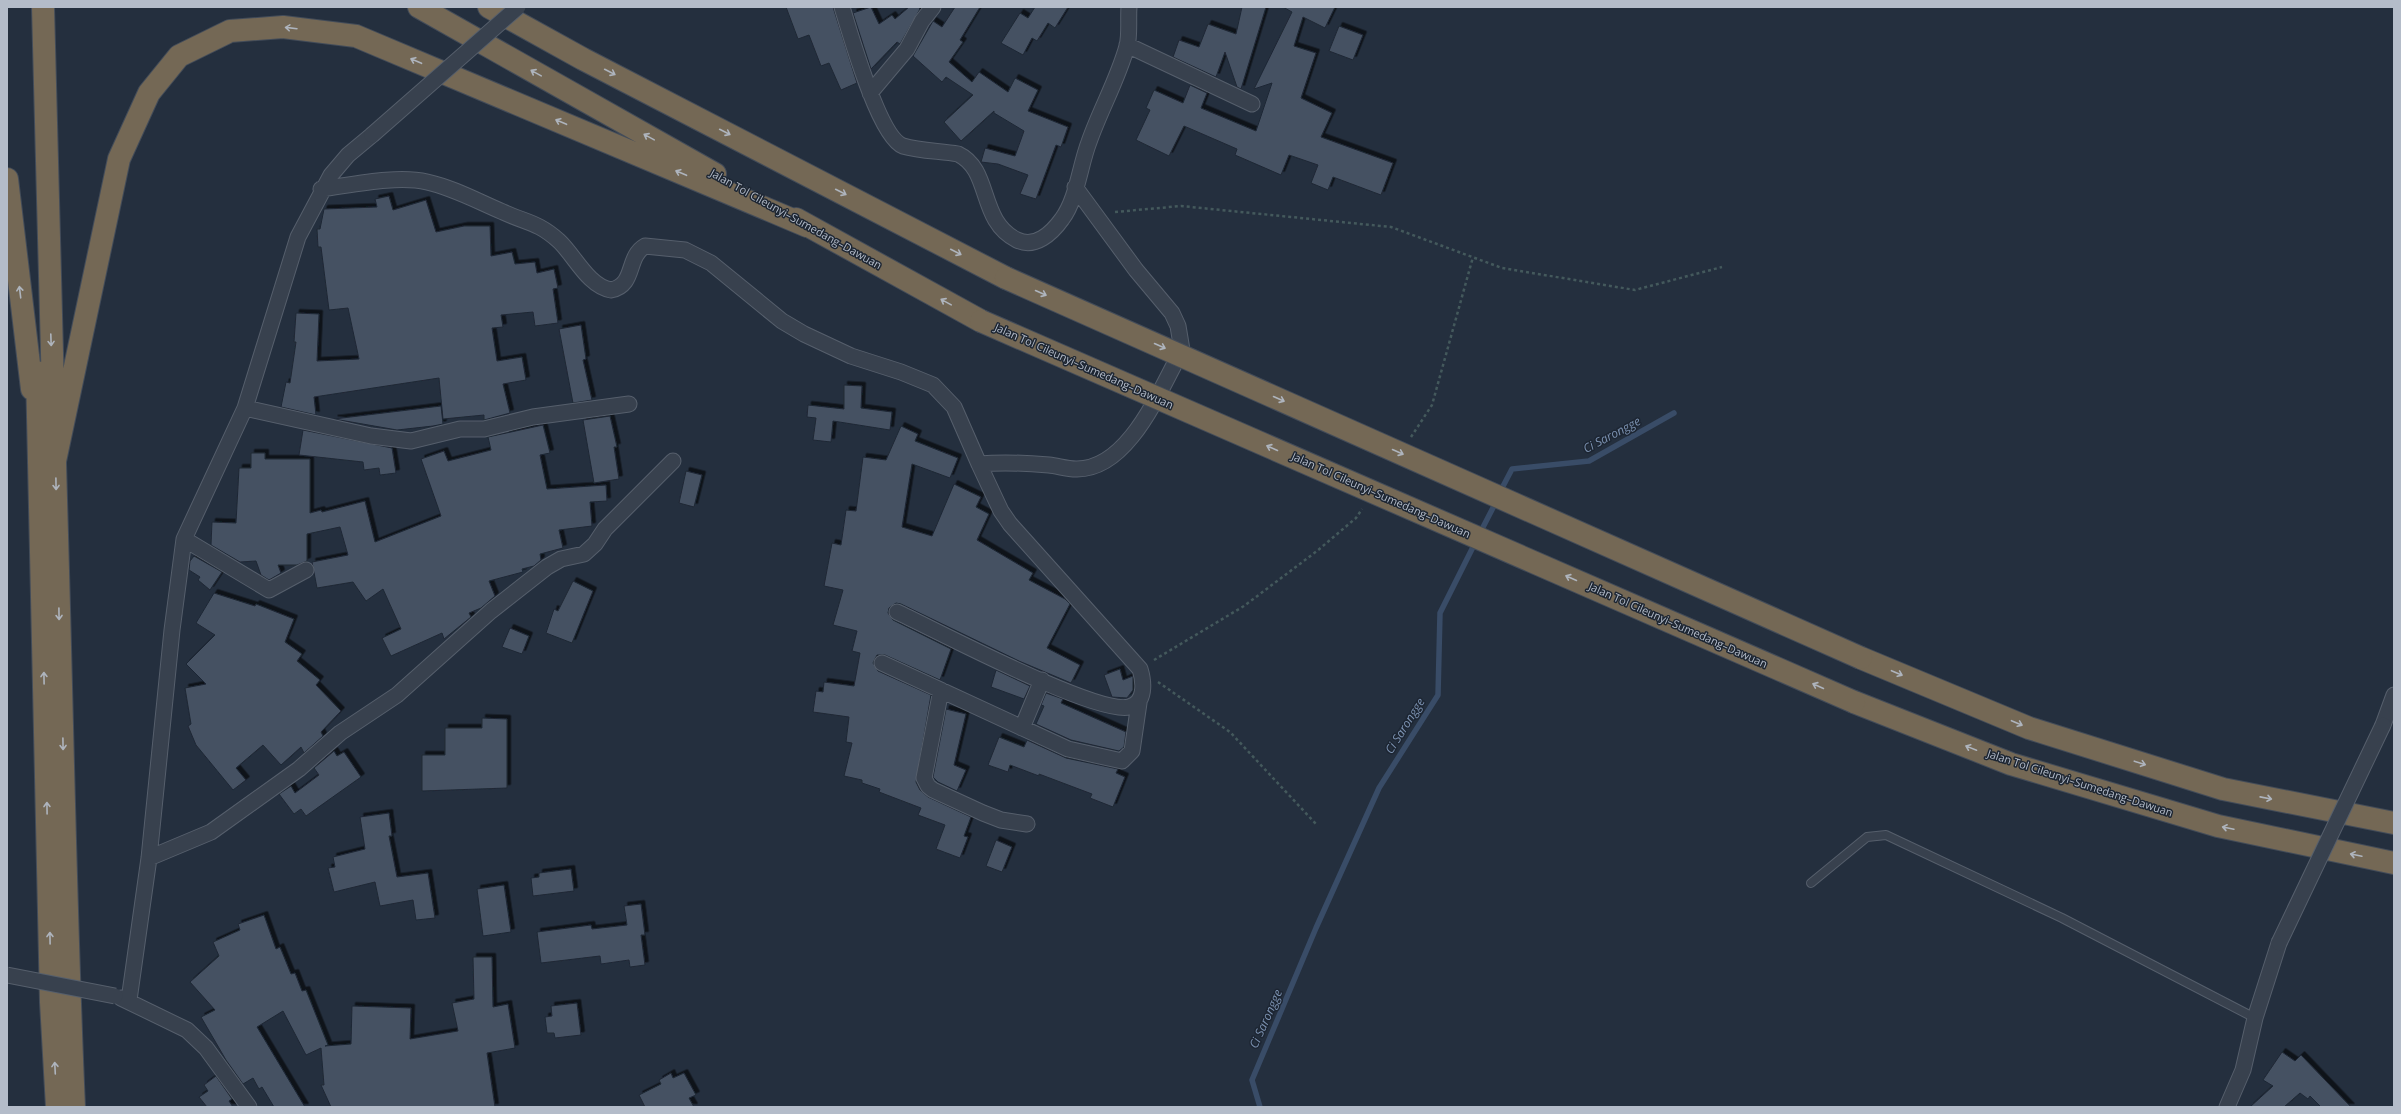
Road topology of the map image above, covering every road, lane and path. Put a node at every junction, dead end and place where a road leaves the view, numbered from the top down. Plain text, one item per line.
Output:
1 (29, 7) edge
2 (43, 7) edge
3 (419, 7) edge
4 (489, 7) edge
5 (506, 7) edge
6 (518, 7) edge
7 (842, 7) edge
8 (933, 7) edge
9 (1129, 7) edge
10 (1127, 45) junction
11 (583, 59) junction
12 (870, 93) junction
13 (1252, 104) dead end
14 (7, 179) edge
15 (1075, 187) junction
16 (321, 189) junction
17 (1096, 214) junction
18 (808, 226) junction
19 (1722, 268) dead end
20 (629, 404) dead end
21 (245, 408) junction
22 (38, 442) junction
23 (55, 460) junction
24 (673, 461) dead end
25 (980, 464) junction
26 (184, 539) junction
27 (306, 570) dead end
28 (897, 612) dead end
29 (882, 663) dead end
30 (1140, 669) junction
31 (1042, 680) junction
32 (941, 690) junction
33 (2394, 695) edge
34 (1139, 703) junction
35 (1022, 728) junction
36 (2394, 823) edge
37 (1027, 824) dead end
38 (1316, 824) dead end
39 (149, 858) junction
40 (2394, 863) edge
41 (1811, 883) dead end
42 (7, 974) edge
43 (122, 998) junction
44 (2255, 1018) junction
45 (57, 1107) edge
46 (74, 1107) edge
47 (249, 1107) edge
48 (2227, 1107) edge

1 - 22 highway
2 -> 23 highway
18 -> 3 highway, Jalan Tol Cileunyi–Sumedang–Dawuan
4 - 11 highway
5 - 11 highway
6 - 16 street, bridge
7 - 12 street
8 - 12 street
9 - 10 street
10 - 13 street
10 - 15 street
11 -> 36 highway, bridge
12 - 15 street
22 -> 14 highway
15 - 17 street
16 - 21 street
16 - 25 street
17 - 19 path
17 - 25 street
18 -> 23 highway
40 -> 18 highway, Jalan Tol Cileunyi–Sumedang–Dawuan, bridge
20 - 21 street
21 - 26 street
45 -> 22 highway
23 -> 46 highway
24 - 39 street
25 - 30 street
26 - 27 street
26 - 39 street
28 - 31 street
29 - 32 street
30 - 34 street
30 - 38 path
31 - 34 street
31 - 35 street
32 - 35 street
32 - 37 street
33 - 44 street, bridge
34 - 35 street
39 - 43 street
41 - 44 lane
42 - 43 street, bridge
43 - 47 street
44 - 48 street

